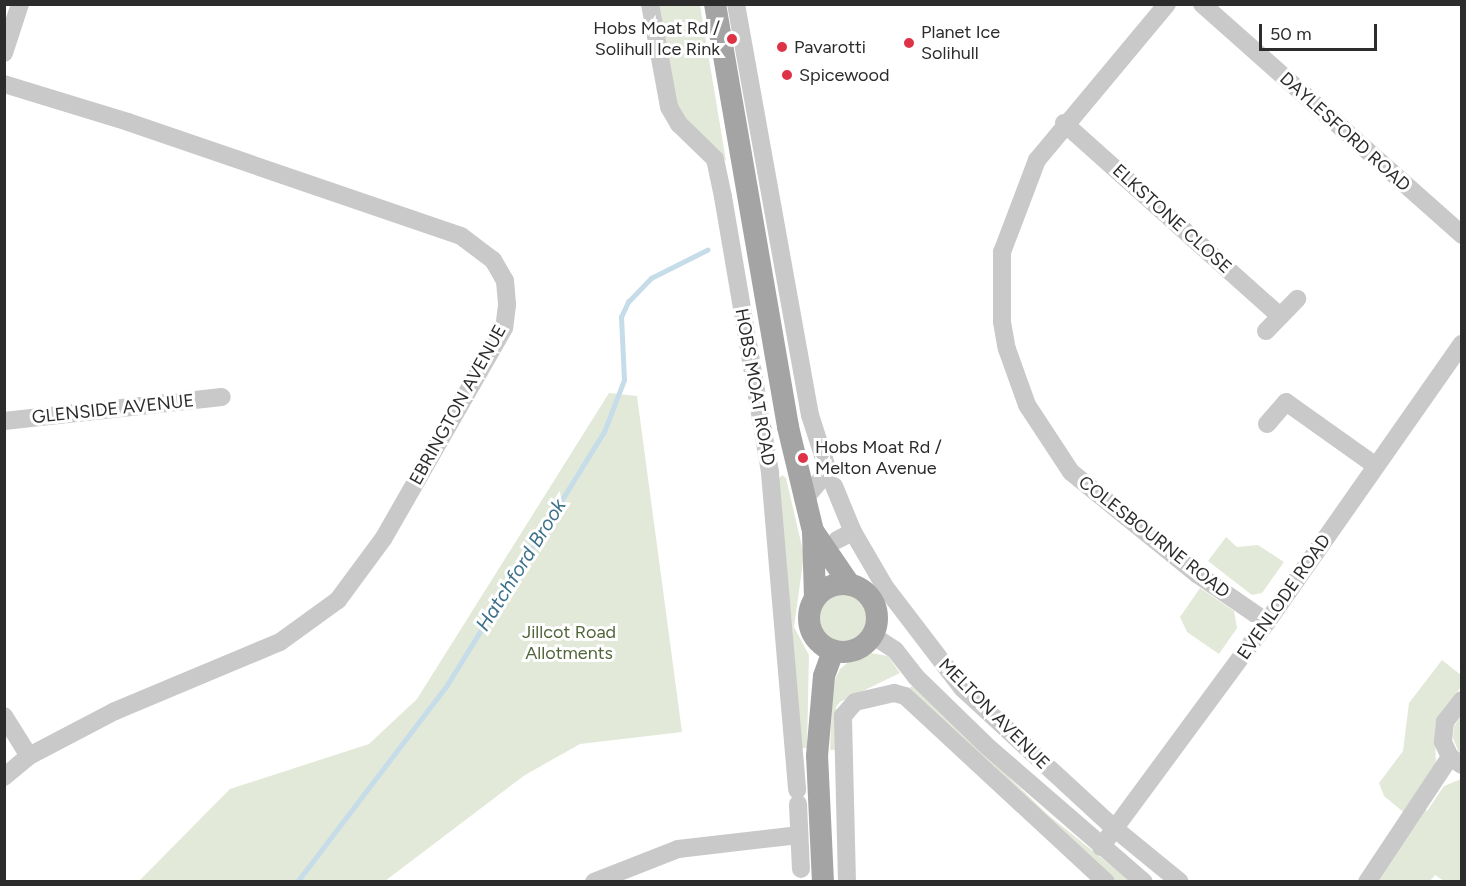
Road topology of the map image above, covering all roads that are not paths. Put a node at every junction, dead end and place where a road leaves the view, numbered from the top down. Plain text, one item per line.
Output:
1 (20, 4) edge
2 (650, 4) edge
3 (715, 4) edge
4 (736, 4) edge
5 (1167, 4) edge
6 (1202, 4) edge
7 (4, 53) edge
8 (4, 84) edge
9 (741, 100) junction
10 (1064, 123) junction
11 (1461, 235) edge
12 (1297, 299) dead end
13 (1280, 316) junction
14 (1266, 331) dead end
15 (1461, 344) edge
16 (222, 397) dead end
17 (4, 421) edge
18 (1267, 424) dead end
19 (1376, 466) junction
20 (831, 478) junction
21 (804, 501) junction
22 (813, 531) junction
23 (850, 585) junction
24 (815, 597) junction
25 (1267, 622) junction
26 (872, 635) junction
27 (833, 651) junction
28 (916, 677) junction
29 (894, 693) junction
30 (1461, 700) edge
31 (4, 716) edge
32 (29, 756) junction
33 (1456, 761) edge
34 (4, 777) edge
35 (1114, 828) junction
36 (799, 835) junction
37 (1101, 847) junction
38 (801, 869) dead end
39 (594, 882) edge
40 (823, 882) edge
41 (847, 882) edge
42 (1106, 882) edge
43 (1144, 882) edge
44 (1180, 882) edge
45 (1367, 882) edge

1 - 7 street
2 - 36 street, HOBS MOAT ROAD
3 - 9 main road, HOBS MOAT ROAD
4 - 9 street, MELTON AVENUE
5 - 10 street, COLESBOURNE ROAD
6 - 11 street, DAYLESFORD ROAD
8 - 32 street, EBRINGTON AVENUE
9 - 20 street, MELTON AVENUE
9 - 21 main road, HOBS MOAT ROAD
10 - 13 street, ELKSTONE CLOSE
10 - 25 street, COLESBOURNE ROAD
12 - 13 street
13 - 14 street
15 - 19 street, EVENLODE ROAD
16 - 17 street, GLENSIDE AVENUE
18 - 19 street
19 - 25 street, EVENLODE ROAD
20 - 21 street
20 - 35 street, MELTON AVENUE
21 - 22 main road, HOBS MOAT ROAD
22 - 23 main road, HOBS MOAT ROAD
22 - 24 main road, HOBS MOAT ROAD
23 - 24 main road
23 - 26 main road
24 - 27 main road
25 - 35 street, EVENLODE ROAD
26 - 27 main road
26 - 28 street, MELTON AVENUE
27 - 40 main road
28 - 29 street
28 - 37 street, MELTON AVENUE
29 - 41 street
29 - 42 street
30 - 33 street
31 - 32 street
32 - 34 street, EBRINGTON AVENUE
33 - 45 street
35 - 37 street, EVENLODE ROAD
35 - 44 street, MELTON AVENUE
36 - 38 street, HOBS MOAT ROAD
36 - 39 street
37 - 43 street, MELTON AVENUE

